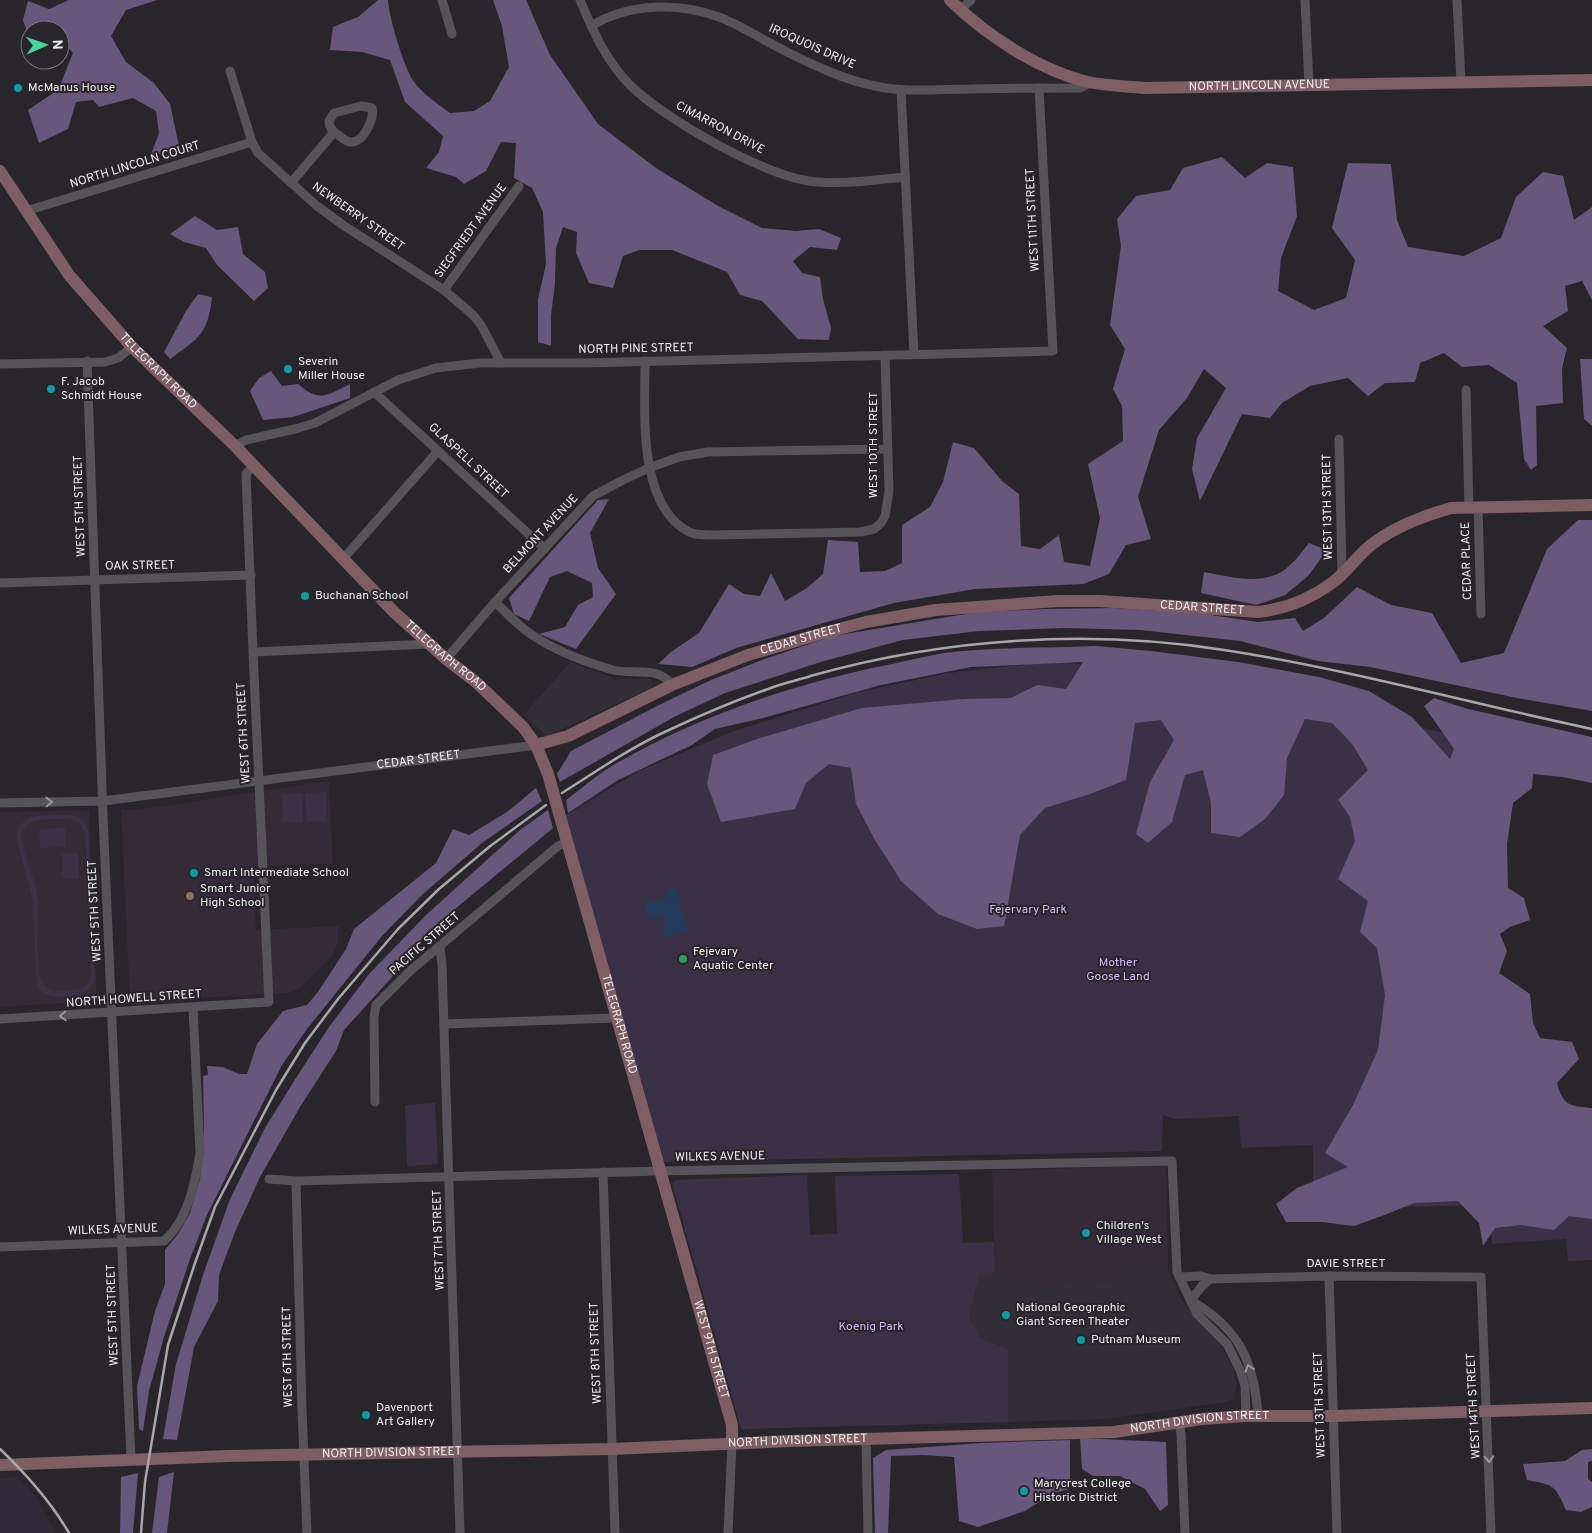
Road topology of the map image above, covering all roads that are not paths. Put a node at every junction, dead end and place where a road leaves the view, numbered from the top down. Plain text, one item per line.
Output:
1 (442, 0) edge
2 (580, 0) edge
3 (950, 0) edge
4 (971, 0) edge
5 (1305, 0) edge
6 (1457, 0) edge
7 (960, 10) junction
8 (591, 26) junction
9 (452, 34) dead end
10 (230, 71) dead end
11 (1592, 80) edge
12 (1461, 82) junction
13 (1090, 83) junction
14 (1309, 85) junction
15 (1039, 88) junction
16 (901, 90) junction
17 (334, 132) junction
18 (252, 142) junction
19 (0, 171) edge
20 (906, 178) junction
21 (291, 184) junction
22 (519, 186) dead end
23 (26, 211) junction
24 (444, 290) junction
25 (132, 347) junction
26 (1053, 350) joint
27 (914, 354) junction
28 (885, 355) junction
29 (645, 361) junction
30 (87, 362) junction
31 (501, 363) junction
32 (0, 364) edge
33 (1466, 390) dead end
34 (374, 392) junction
35 (1339, 439) dead end
36 (235, 446) junction
37 (887, 449) junction
38 (438, 451) junction
39 (253, 466) junction
40 (649, 468) junction
41 (1592, 505) edge
42 (1473, 507) junction
43 (545, 549) junction
44 (344, 558) junction
45 (1342, 574) junction
46 (251, 575) junction
47 (95, 580) junction
48 (0, 583) edge
49 (495, 602) junction
50 (1481, 614) dead end
51 (429, 644) junction
52 (252, 652) junction
53 (446, 659) junction
54 (672, 686) junction
55 (536, 744) junction
56 (259, 781) junction
57 (103, 801) junction
58 (0, 803) edge
59 (567, 842) junction
60 (440, 947) junction
61 (269, 1002) joint
62 (193, 1008) junction
63 (112, 1013) junction
64 (616, 1018) junction
65 (0, 1019) edge
66 (444, 1024) junction
67 (375, 1102) dead end
68 (659, 1171) junction
69 (603, 1172) junction
70 (449, 1176) junction
71 (269, 1179) dead end
72 (296, 1181) junction
73 (122, 1243) junction
74 (0, 1246) edge
75 (1329, 1276) junction
76 (1179, 1277) junction
77 (1481, 1277) joint
78 (1210, 1279) junction
79 (1191, 1300) junction
80 (1592, 1408) edge
81 (1486, 1411) junction
82 (1252, 1416) junction
83 (1333, 1416) junction
84 (1179, 1422) junction
85 (866, 1439) junction
86 (732, 1443) junction
87 (612, 1449) junction
88 (458, 1452) junction
89 (304, 1455) junction
90 (130, 1459) junction
91 (0, 1465) edge
92 (307, 1533) edge
93 (460, 1533) edge
94 (615, 1533) edge
95 (728, 1533) edge
96 (868, 1533) edge
97 (1185, 1533) edge
98 (1337, 1533) edge
99 (1491, 1533) edge

1 - 9 street
2 - 8 street, CIMARRON DRIVE
3 - 7 street, NORTH LINCOLN AVENUE
4 - 7 street
5 - 14 street
6 - 12 street
7 - 13 street, NORTH LINCOLN AVENUE
8 - 16 street, IROQUOIS DRIVE
8 - 20 street, CIMARRON DRIVE
10 - 18 street, NEWBERRY STREET
11 - 12 street, NORTH LINCOLN AVENUE
12 - 14 street, NORTH LINCOLN AVENUE
13 - 14 street, NORTH LINCOLN AVENUE
13 - 15 street, IROQUOIS DRIVE
15 - 16 street, IROQUOIS DRIVE
15 - 26 street, WEST 11TH STREET
16 - 20 street
17 - 17 street
17 - 21 street
18 - 21 street, NEWBERRY STREET
18 - 23 street, NORTH LINCOLN COURT
19 - 23 street, TELEGRAPH ROAD
20 - 27 street
21 - 24 street, NEWBERRY STREET
22 - 24 street, SIEGFRIEDT AVENUE
23 - 25 street, TELEGRAPH ROAD
24 - 31 street, NEWBERRY STREET
25 - 30 street
25 - 36 street, TELEGRAPH ROAD
26 - 27 street, NORTH PINE STREET
27 - 28 street, NORTH PINE STREET
28 - 29 street, NORTH PINE STREET
28 - 37 street, WEST 10TH STREET
29 - 31 street, NORTH PINE STREET
29 - 40 street, WEST 10TH STREET
30 - 32 street
30 - 47 street, WEST 5TH STREET
31 - 34 street, NORTH PINE STREET
33 - 42 street
34 - 36 street, NORTH PINE STREET
34 - 38 street, GLASPELL STREET
35 - 45 street, WEST 13TH STREET
36 - 39 street, TELEGRAPH ROAD
37 - 40 street, BELMONT AVENUE
37 - 40 street, WEST 10TH STREET
38 - 43 street, GLASPELL STREET
38 - 44 street
39 - 44 street, TELEGRAPH ROAD
39 - 46 street, WEST 6TH STREET
40 - 43 street, BELMONT AVENUE
41 - 42 street, CEDAR STREET
42 - 45 street, CEDAR STREET
42 - 50 street, CEDAR PLACE
43 - 49 street, BELMONT AVENUE
44 - 51 street, TELEGRAPH ROAD
45 - 54 street, CEDAR STREET
46 - 47 street, OAK STREET
46 - 52 street, WEST 6TH STREET
47 - 48 street, OAK STREET
47 - 57 street, WEST 5TH STREET
49 - 53 street, BELMONT AVENUE
49 - 54 street
51 - 52 street
51 - 53 street, TELEGRAPH ROAD
52 - 56 street, WEST 6TH STREET
53 - 55 street, TELEGRAPH ROAD
54 - 55 street, CEDAR STREET
55 - 56 street, CEDAR STREET
55 - 59 street, TELEGRAPH ROAD
56 - 57 street, CEDAR STREET
56 - 61 street, WEST 6TH STREET
58 -> 57 street, CEDAR STREET
57 - 63 street, WEST 5TH STREET
59 - 60 street, PACIFIC STREET
59 - 64 street, TELEGRAPH ROAD
60 - 66 street, WEST 7TH STREET
60 - 67 street, PACIFIC STREET
61 - 62 street, NORTH HOWELL STREET
62 - 63 street, NORTH HOWELL STREET
62 - 73 street, WILKES AVENUE
63 -> 65 street, NORTH HOWELL STREET
63 - 73 street, WEST 5TH STREET
64 - 66 street
64 - 68 street, TELEGRAPH ROAD
66 - 70 street, WEST 7TH STREET
68 - 69 street, WILKES AVENUE
68 - 76 street, WILKES AVENUE
68 - 86 street, WEST 9TH STREET
69 - 70 street, WILKES AVENUE
69 - 87 street, WEST 8TH STREET
70 - 72 street, WILKES AVENUE
70 - 88 street, WEST 7TH STREET
71 - 72 street, WILKES AVENUE
72 - 89 street, WEST 6TH STREET
73 - 74 street, WILKES AVENUE
73 - 90 street, WEST 5TH STREET
75 - 77 street, DAVIE STREET
75 - 78 street, DAVIE STREET
75 - 83 street, WEST 13TH STREET
76 - 78 street, DAVIE STREET
76 - 79 street
77 - 81 street, WEST 14TH STREET
78 - 79 street
79 - 82 street
80 - 81 street, NORTH DIVISION STREET
81 - 83 street, NORTH DIVISION STREET
81 -> 99 street, WEST 14TH STREET
82 - 83 street, NORTH DIVISION STREET
82 - 84 street, NORTH DIVISION STREET
83 - 98 street, WEST 13TH STREET
84 - 85 street, NORTH DIVISION STREET
84 - 97 street
85 - 86 street, NORTH DIVISION STREET
85 - 96 street
86 - 87 street, NORTH DIVISION STREET
86 - 95 street, WEST 9TH STREET
87 - 88 street, NORTH DIVISION STREET
87 - 94 street, WEST 8TH STREET
88 - 89 street, NORTH DIVISION STREET
88 - 93 street, WEST 7TH STREET
89 - 90 street, NORTH DIVISION STREET
89 - 92 street, WEST 6TH STREET
90 - 91 street, NORTH DIVISION STREET

